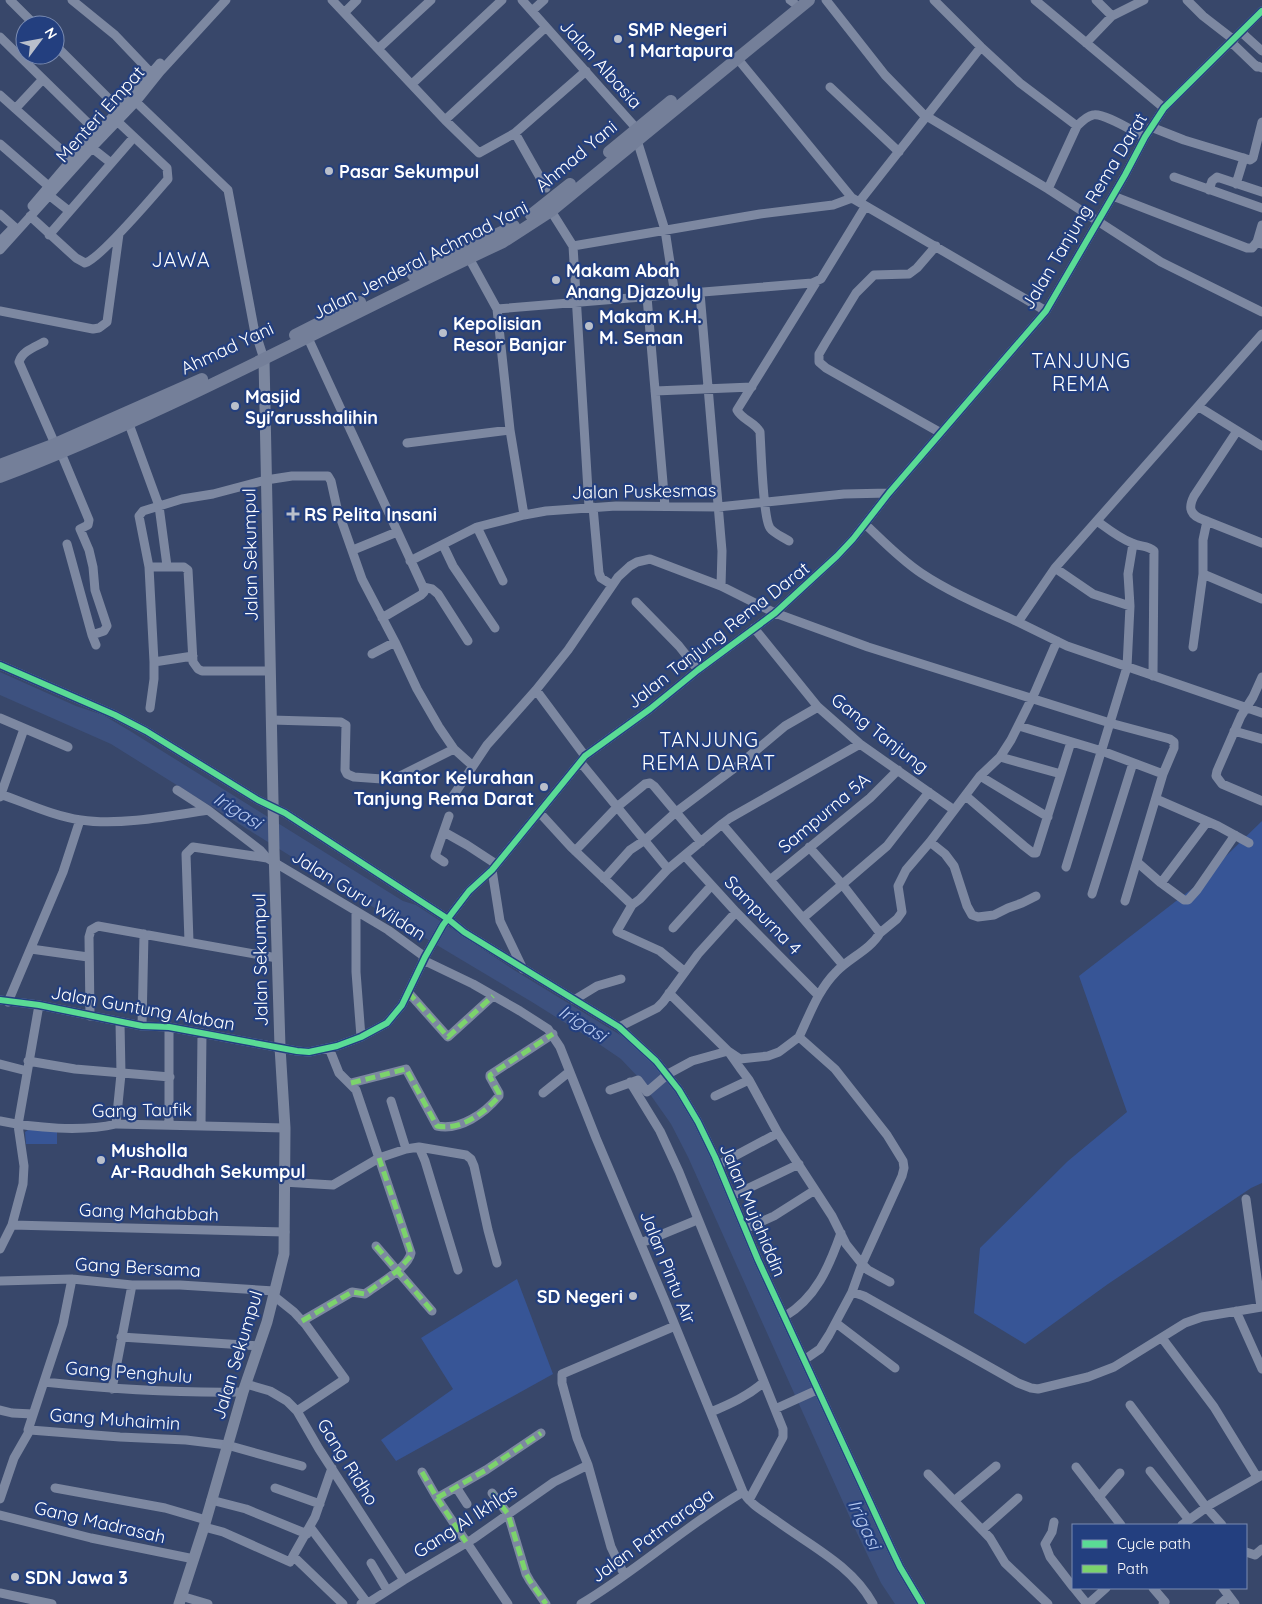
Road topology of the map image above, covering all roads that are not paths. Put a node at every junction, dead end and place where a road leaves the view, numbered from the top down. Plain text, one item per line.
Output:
1 (10, 0) edge
2 (72, 0) edge
3 (218, 0) edge
4 (226, 0) edge
5 (332, 0) edge
6 (358, 0) edge
7 (431, 0) edge
8 (502, 0) edge
9 (522, 0) edge
10 (544, 0) edge
11 (809, 0) edge
12 (826, 0) edge
13 (934, 0) edge
14 (1035, 0) edge
15 (1096, 0) edge
16 (1144, 0) edge
17 (1187, 0) edge
18 (794, 1) edge
19 (83, 3) edge
20 (532, 11) junction
21 (1262, 11) edge
22 (345, 12) junction
23 (25, 15) edge
24 (1112, 16) junction
25 (546, 26) junction
26 (1241, 32) junction
27 (0, 37) edge
28 (1233, 41) junction
29 (1086, 43) junction
30 (981, 47) junction
31 (379, 48) junction
32 (1262, 51) edge
33 (65, 55) edge
34 (736, 58) junction
35 (1257, 69) edge
36 (586, 70) junction
37 (153, 75) junction
38 (43, 79) junction
39 (412, 84) junction
40 (830, 87) dead end
41 (0, 94) edge
42 (133, 100) junction
43 (16, 108) junction
44 (1164, 108) junction
45 (122, 111) junction
46 (927, 116) junction
47 (445, 120) junction
48 (117, 121) junction
49 (1262, 122) edge
50 (1077, 126) junction
51 (1151, 127) junction
52 (97, 132) junction
53 (515, 133) junction
54 (637, 134) junction
55 (134, 137) junction
56 (1145, 137) junction
57 (0, 144) edge
58 (92, 148) junction
59 (899, 152) junction
60 (1244, 158) junction
61 (75, 161) junction
62 (111, 163) junction
63 (1174, 177) dead end
64 (582, 179) junction
65 (1236, 184) junction
66 (546, 188) dead end
67 (1048, 189) junction
68 (1209, 190) junction
69 (51, 191) junction
70 (1262, 192) edge
71 (1112, 196) junction
72 (859, 202) junction
73 (1262, 208) edge
74 (69, 211) junction
75 (551, 211) junction
76 (0, 214) edge
77 (30, 216) junction
78 (1097, 222) junction
79 (1262, 225) edge
80 (16, 228) junction
81 (665, 230) junction
82 (119, 233) junction
83 (49, 234) junction
84 (0, 241) edge
85 (1260, 243) edge
86 (573, 246) junction
87 (936, 246) junction
88 (0, 250) edge
89 (469, 258) junction
90 (817, 281) junction
91 (700, 293) junction
92 (675, 295) junction
93 (647, 297) junction
94 (576, 303) junction
95 (497, 308) junction
96 (0, 311) edge
97 (1046, 311) junction
98 (1262, 312) edge
99 (1262, 334) edge
100 (308, 338) junction
101 (44, 342) dead end
102 (263, 355) junction
103 (752, 387) junction
104 (708, 388) junction
105 (655, 391) junction
106 (1198, 407) junction
107 (129, 424) junction
108 (510, 430) junction
109 (1237, 431) junction
110 (940, 433) junction
111 (407, 443) dead end
112 (1262, 446) edge
113 (58, 448) junction
114 (0, 465) edge
115 (0, 477) edge
116 (266, 480) junction
117 (889, 493) junction
118 (765, 502) junction
119 (159, 506) junction
120 (665, 506) junction
121 (591, 507) junction
122 (718, 507) junction
123 (524, 515) junction
124 (1097, 521) junction
125 (1207, 521) junction
126 (865, 524) junction
127 (477, 527) junction
128 (397, 532) junction
129 (789, 541) dead end
130 (1262, 543) edge
131 (67, 544) dead end
132 (1133, 544) junction
133 (443, 545) junction
134 (353, 550) junction
135 (410, 561) junction
136 (167, 566) junction
137 (149, 567) junction
138 (1055, 568) junction
139 (1203, 574) junction
140 (503, 581) dead end
141 (612, 584) junction
142 (721, 586) junction
143 (423, 588) junction
144 (1262, 599) edge
145 (636, 602) dead end
146 (1130, 606) junction
147 (775, 613) junction
148 (382, 618) junction
149 (1018, 622) junction
150 (495, 628) dead end
151 (754, 628) junction
152 (92, 635) junction
153 (468, 641) dead end
154 (1056, 641) junction
155 (395, 642) junction
156 (96, 645) dead end
157 (1193, 647) dead end
158 (372, 654) dead end
159 (193, 656) junction
160 (154, 662) junction
161 (0, 665) edge
162 (1128, 667) junction
163 (698, 670) junction
164 (270, 671) junction
165 (1153, 676) junction
166 (1261, 682) edge
167 (536, 690) junction
168 (1033, 697) junction
169 (818, 707) junction
170 (1246, 707) junction
171 (150, 708) dead end
172 (1262, 713) edge
173 (0, 718) edge
174 (271, 720) junction
175 (1110, 723) junction
176 (1019, 726) junction
177 (24, 729) junction
178 (1234, 731) junction
179 (1262, 739) edge
180 (1071, 742) junction
181 (860, 744) junction
182 (68, 747) dead end
183 (454, 749) junction
184 (1102, 751) junction
185 (1000, 757) junction
186 (583, 759) junction
187 (1134, 763) junction
188 (473, 766) junction
189 (898, 770) junction
190 (1061, 774) junction
191 (1163, 774) junction
192 (980, 776) junction
193 (177, 790) dead end
194 (929, 792) junction
195 (0, 795) edge
196 (453, 796) dead end
197 (966, 796) junction
198 (1156, 799) junction
199 (1262, 801) edge
200 (617, 807) junction
201 (208, 810) junction
202 (954, 810) junction
203 (273, 812) junction
204 (539, 812) junction
205 (676, 812) junction
206 (449, 816) dead end
207 (1048, 817) junction
208 (80, 820) junction
209 (1207, 822) junction
210 (722, 824) junction
211 (444, 832) junction
212 (1235, 835) junction
213 (645, 840) junction
214 (701, 842) junction
215 (930, 842) junction
216 (1249, 843) dead end
217 (809, 847) junction
218 (575, 851) junction
219 (686, 856) junction
220 (272, 857) junction
221 (444, 862) dead end
222 (1137, 862) junction
223 (494, 867) junction
224 (1066, 867) dead end
225 (668, 869) junction
226 (604, 879) junction
227 (770, 880) junction
228 (1161, 883) junction
229 (842, 884) junction
230 (711, 886) junction
231 (1092, 894) dead end
232 (1036, 896) dead end
233 (1125, 901) dead end
234 (632, 905) junction
235 (356, 911) junction
236 (736, 912) junction
237 (803, 918) junction
238 (446, 922) junction
239 (673, 928) dead end
240 (880, 933) junction
241 (144, 934) junction
242 (189, 942) junction
243 (31, 949) junction
244 (425, 956) junction
245 (88, 957) junction
246 (277, 958) junction
247 (843, 965) junction
248 (523, 969) junction
249 (685, 972) junction
250 (621, 979) dead end
251 (408, 992) junction
252 (669, 993) junction
253 (818, 995) junction
254 (493, 996) junction
255 (574, 1000) junction
256 (4, 1001) edge
257 (39, 1005) junction
258 (90, 1016) junction
259 (120, 1022) junction
260 (142, 1026) junction
261 (170, 1027) junction
262 (619, 1027) junction
263 (202, 1033) junction
264 (552, 1034) junction
265 (799, 1036) junction
266 (361, 1037) junction
267 (280, 1047) junction
268 (329, 1048) junction
269 (728, 1051) junction
270 (28, 1061) junction
271 (0, 1064) edge
272 (27, 1071) junction
273 (570, 1072) junction
274 (121, 1074) junction
275 (170, 1077) junction
276 (666, 1077) junction
277 (749, 1080) junction
278 (630, 1082) junction
279 (351, 1083) junction
280 (610, 1090) dead end
281 (543, 1093) dead end
282 (715, 1096) dead end
283 (391, 1101) dead end
284 (0, 1121) edge
285 (116, 1124) junction
286 (18, 1125) junction
287 (169, 1125) junction
288 (201, 1126) junction
289 (285, 1128) junction
290 (778, 1133) junction
291 (419, 1147) junction
292 (406, 1149) junction
293 (379, 1158) junction
294 (799, 1164) junction
295 (718, 1165) junction
296 (283, 1182) junction
297 (815, 1190) junction
298 (732, 1196) junction
299 (1246, 1199) dead end
300 (697, 1220) junction
301 (12, 1225) junction
302 (745, 1229) junction
303 (285, 1232) junction
304 (841, 1233) junction
305 (641, 1243) junction
306 (376, 1246) dead end
307 (0, 1249) edge
308 (497, 1262) dead end
309 (862, 1264) junction
310 (458, 1270) dead end
311 (397, 1271) junction
312 (72, 1279) junction
313 (0, 1281) edge
314 (890, 1282) dead end
315 (132, 1285) junction
316 (852, 1292) junction
317 (274, 1294) junction
318 (1261, 1307) edge
319 (432, 1311) dead end
320 (1236, 1311) junction
321 (784, 1317) junction
322 (302, 1321) junction
323 (836, 1323) junction
324 (675, 1326) junction
325 (121, 1337) junction
326 (1162, 1338) junction
327 (260, 1346) junction
328 (804, 1360) junction
329 (895, 1368) dead end
330 (1262, 1369) edge
331 (44, 1382) junction
332 (764, 1382) junction
333 (244, 1388) junction
334 (112, 1389) junction
335 (815, 1391) junction
336 (1130, 1405) dead end
337 (0, 1410) edge
338 (775, 1410) junction
339 (297, 1411) junction
340 (711, 1412) junction
341 (33, 1414) junction
342 (30, 1430) junction
343 (541, 1433) dead end
344 (227, 1446) junction
345 (588, 1464) junction
346 (302, 1466) dead end
347 (996, 1466) dead end
348 (1076, 1467) dead end
349 (332, 1468) junction
350 (1150, 1471) dead end
351 (422, 1472) dead end
352 (1120, 1473) dead end
353 (928, 1474) dead end
354 (1259, 1476) edge
355 (3, 1482) edge
356 (456, 1487) junction
357 (55, 1488) dead end
358 (275, 1488) dead end
359 (743, 1492) junction
360 (492, 1493) dead end
361 (1099, 1496) junction
362 (437, 1498) junction
363 (1018, 1498) dead end
364 (0, 1499) edge
365 (212, 1500) junction
366 (749, 1500) junction
367 (954, 1501) junction
368 (320, 1504) junction
369 (467, 1504) dead end
370 (1206, 1507) junction
371 (508, 1514) junction
372 (0, 1515) edge
373 (1054, 1522) dead end
374 (1185, 1522) edge
375 (205, 1524) junction
376 (1120, 1524) edge
377 (1221, 1524) edge
378 (308, 1530) junction
379 (982, 1530) junction
380 (466, 1542) junction
381 (1262, 1549) edge
382 (1247, 1552) edge
383 (293, 1556) junction
384 (194, 1559) junction
385 (371, 1563) dead end
386 (624, 1574) junction
387 (404, 1580) junction
388 (1072, 1584) edge
389 (1076, 1589) edge
390 (1105, 1589) edge
391 (1154, 1589) edge
392 (1224, 1589) edge
393 (388, 1590) junction
394 (0, 1593) edge
395 (1229, 1596) junction
396 (180, 1600) edge
397 (1091, 1603) edge
398 (52, 1604) edge
399 (208, 1604) edge
400 (343, 1604) edge
401 (366, 1604) edge
402 (508, 1604) edge
403 (546, 1604) edge
404 (580, 1604) edge
405 (873, 1604) edge
406 (922, 1604) edge
407 (1048, 1604) edge
408 (1163, 1604) edge
409 (1220, 1604) edge
410 (1235, 1604) edge

1 - 23 street
2 - 19 street
3 - 37 street, Menteri Empat
4 - 37 street, Menteri Empat
5 - 22 street
6 - 22 street
7 - 31 street
8 - 39 street
9 - 20 street, Jalan Albasia
10 - 20 street
11 - 34 highway, Jalan Jenderal Achmad Yani
12 - 46 street
13 - 30 street
14 - 29 street
15 - 24 street
16 - 24 street
17 - 28 street
18 - 54 highway, Ahmad Yani
19 - 37 street
20 - 25 street, Jalan Albasia
21 - 26 street, Jalan Tanjung Rema Darat
22 - 31 street
24 - 29 street
25 - 36 street, Jalan Albasia
25 - 47 street
26 - 28 street, Jalan Tanjung Rema Darat
26 - 32 street
27 - 38 street
28 - 35 street
28 - 44 street, Jalan Tanjung Rema Darat
29 - 44 street
30 - 46 street
30 - 50 street
31 - 39 street
33 - 45 street
34 - 54 highway, Jalan Jenderal Achmad Yani
34 - 72 street
36 - 53 street
36 - 54 street, Jalan Albasia
37 - 42 street, Menteri Empat
38 - 43 street
38 - 52 street
39 - 47 street
40 - 59 street
41 - 43 street
42 - 45 street, Menteri Empat
42 - 102 street
43 - 61 street
44 - 51 street, Jalan Tanjung Rema Darat
45 - 48 street, Menteri Empat
45 - 52 street, Menteri Empat
46 - 59 street
46 - 67 street
47 - 53 street
48 - 55 street
48 - 58 street, Menteri Empat
49 - 60 street
50 - 56 street
50 - 67 street
51 - 56 street, Jalan Tanjung Rema Darat
51 - 60 street
52 - 61 street, Menteri Empat
53 - 66 street
54 - 64 highway, Jalan Jenderal Achmad Yani
54 - 81 street
55 - 62 street
55 - 82 street
56 - 71 street, Jalan Tanjung Rema Darat
57 - 69 street
58 - 61 street, Menteri Empat
58 - 62 street
59 - 72 street
60 - 65 street
61 - 69 street, Menteri Empat
62 - 74 street
63 - 68 street
64 - 75 highway, Jalan Jenderal Achmad Yani
64 - 102 highway, Ahmad Yani
65 - 68 street
65 - 70 street
67 - 78 street
68 - 73 street
69 - 74 street
69 - 77 street, Menteri Empat
69 - 80 street, Menteri Empat
71 - 78 street, Jalan Tanjung Rema Darat
71 - 85 street
72 - 81 street
72 - 87 street
72 - 90 street
74 - 83 street
75 - 86 street
75 - 89 highway, Jalan Jenderal Achmad Yani
76 - 80 street
77 - 80 street, Menteri Empat
77 - 83 street
78 - 97 street, Jalan Tanjung Rema Darat
78 - 98 street
79 - 85 street
80 - 84 street, Menteri Empat
80 - 88 street, Menteri Empat
81 - 86 street
81 - 92 street
82 - 83 street
82 - 96 street
86 - 94 street
87 - 97 street
87 - 110 street
89 - 95 street
89 - 100 highway, Jalan Jenderal Achmad Yani
90 - 91 street
90 - 103 street
91 - 92 street
91 - 104 street
92 - 93 street
93 - 94 street
93 - 105 street
94 - 95 street
94 - 121 street
95 - 108 street
97 - 110 street, Jalan Tanjung Rema Darat
99 - 106 street
100 - 102 highway, Jalan Jenderal Achmad Yani
100 - 128 street
101 - 113 street
102 - 107 highway, Jalan Jenderal Achmad Yani
102 - 113 highway, Ahmad Yani
102 - 116 main road, Jalan Sekumpul
103 - 104 street
103 - 118 street
104 - 105 street
104 - 122 street
105 - 120 street
106 - 109 street
106 - 124 street
107 - 113 highway, Jalan Jenderal Achmad Yani
107 - 119 street
108 - 111 street
108 - 123 street
109 - 112 street
109 - 125 street
110 - 117 street, Jalan Tanjung Rema Darat
113 - 114 highway, Ahmad Yani
113 - 115 highway, Jalan Jenderal Achmad Yani
113 - 152 street
116 - 119 street
116 - 134 street
116 - 164 main road, Jalan Sekumpul
117 - 118 street, Jalan Puskesmas
117 - 126 street, Jalan Tanjung Rema Darat
118 - 122 street, Jalan Puskesmas
118 - 129 street
119 - 136 street
119 - 137 street
120 - 121 street, Jalan Puskesmas
120 - 122 street, Jalan Puskesmas
121 - 123 street, Jalan Puskesmas
121 - 141 street
122 - 142 street
123 - 127 street, Jalan Puskesmas
124 - 132 street
124 - 138 street
125 - 130 street
125 - 139 street
126 - 147 street, Jalan Tanjung Rema Darat
126 - 149 street
127 - 133 street, Jalan Puskesmas
127 - 140 street
128 - 134 street
128 - 135 street
131 - 152 street
132 - 146 street
132 - 165 street
133 - 135 street, Jalan Puskesmas
133 - 150 street
134 - 148 street
135 - 143 street
136 - 137 street
136 - 159 street
137 - 160 street
138 - 146 street
138 - 149 street
139 - 144 street
139 - 157 street
141 - 142 street
141 - 167 street
142 - 147 street
143 - 148 street
143 - 153 street
145 - 163 street
146 - 162 street
147 - 151 street, Jalan Tanjung Rema Darat
147 - 168 street
148 - 155 street
149 - 154 street
151 - 163 street, Jalan Tanjung Rema Darat
151 - 169 street, Gang Tanjung
152 - 156 street
154 - 162 street
154 - 168 street
155 - 158 street
155 - 183 street
159 - 160 street
159 - 164 street
160 - 171 street
161 - 203 street, Jalan Mujahiddin
162 - 165 street
162 - 175 street
163 - 186 street, Jalan Tanjung Rema Darat
164 - 174 main road, Jalan Sekumpul
165 - 170 street
166 - 170 street
167 - 186 street
167 - 188 street
168 - 175 street
168 - 176 street
169 - 181 street, Gang Tanjung
169 - 205 street
170 - 172 street
170 - 178 street
173 - 177 street
174 - 183 street
174 - 203 main road, Jalan Sekumpul
175 - 184 street
175 - 191 street
176 - 180 street
176 - 185 street
177 - 182 street
177 - 195 street
178 - 179 street
178 - 199 street
180 - 184 street
180 - 190 street
181 - 189 street, Gang Tanjung
181 - 210 street
183 - 188 street
184 - 187 street
184 - 224 street
185 - 190 street
185 - 192 street
186 - 200 street
186 - 204 street, Jalan Tanjung Rema Darat
187 - 191 street
187 - 231 street
188 - 196 street
189 - 194 street, Gang Tanjung
189 - 217 street, Sampurna 5A
190 - 207 street
191 - 198 street
192 - 197 street
192 - 207 street
193 - 201 street
194 - 202 street, Gang Tanjung
194 - 229 street
195 - 208 street
197 - 202 street
197 - 207 street
198 - 209 street
198 - 222 street
200 - 205 street
200 - 213 street
200 - 218 street
201 - 208 street
201 - 220 street
202 - 215 street
203 - 220 main road, Jalan Sekumpul
203 - 238 street, Jalan Mujahiddin
204 - 218 street
204 - 223 street, Jalan Tanjung Rema Darat
205 - 213 street
205 - 214 street
206 - 211 street
208 - 243 street
209 - 212 street
209 - 228 street
210 - 214 street
210 - 227 street
211 - 221 street
211 - 223 street
212 - 216 street
212 - 228 street
213 - 225 street
213 - 226 street
214 - 219 street
215 - 232 street
215 - 240 street
217 - 227 street, Sampurna 5A
217 - 229 street
218 - 226 street
219 - 225 street
219 - 230 street, Sampurna 4
220 - 235 street, Jalan Guru Wildan
220 - 242 street
220 - 246 main road, Jalan Sekumpul
222 - 228 street
222 - 233 street
223 - 238 street, Jalan Tanjung Rema Darat
223 - 248 street
225 - 234 street
226 - 234 street
227 - 237 street
229 - 237 street
229 - 240 street
230 - 236 street, Sampurna 4
230 - 239 street
234 - 249 street
235 - 244 street, Jalan Guru Wildan
235 - 266 street
236 - 249 street
236 - 253 street, Sampurna 4
237 - 247 street
238 - 244 street, Jalan Tanjung Rema Darat
238 - 248 street, Jalan Mujahiddin
240 - 247 street
241 - 242 street
241 - 245 street
241 - 260 street
242 - 246 street
243 - 245 street
243 - 256 street
244 - 251 street, Jalan Tanjung Rema Darat
244 - 254 street, Jalan Pintu Air
245 - 258 street
246 - 267 main road, Jalan Sekumpul
247 - 253 street
248 - 255 street, Jalan Mujahiddin
249 - 252 street
250 - 255 street
251 - 254 street
251 - 266 street, Jalan Tanjung Rema Darat
252 - 262 street
252 - 269 street
253 - 265 street
254 - 264 street, Jalan Pintu Air
255 - 262 street, Jalan Mujahiddin
256 - 257 street, Jalan Guntung Alaban
257 - 258 street, Jalan Guntung Alaban
257 - 270 street
258 - 259 street, Jalan Guntung Alaban
259 - 260 street, Jalan Guntung Alaban
259 - 274 street
260 - 261 street, Jalan Guntung Alaban
261 - 263 street, Jalan Guntung Alaban
261 - 275 street
262 - 276 street, Jalan Mujahiddin
263 - 267 street, Jalan Guntung Alaban
263 - 288 street
264 - 273 street, Jalan Pintu Air
264 - 279 street
265 - 269 street
265 - 309 street
266 - 268 street, Jalan Tanjung Rema Darat
267 - 268 street, Jalan Tanjung Rema Darat
267 - 289 main road, Jalan Sekumpul
268 - 279 street
269 - 276 street
269 - 277 street
270 - 272 street
270 - 274 street
271 - 272 street
272 - 286 street
273 - 281 street
273 - 305 street, Jalan Pintu Air
274 - 275 street
274 - 285 street
275 - 287 street
276 - 278 street
276 - 295 street, Jalan Mujahiddin
277 - 282 street
277 - 290 street
278 - 280 street
278 - 300 street
279 - 293 street
283 - 292 street
284 - 286 street, Gang Taufik
285 - 286 street, Gang Taufik
285 - 287 street, Gang Taufik
286 - 301 street
287 - 288 street, Gang Taufik
288 - 289 street, Gang Taufik
289 - 296 main road, Jalan Sekumpul
290 - 294 street
290 - 295 street
291 - 292 street
291 - 308 street
291 - 310 street
292 - 293 street
293 - 296 street
293 - 311 street
294 - 297 street
294 - 298 street
295 - 298 street, Jalan Mujahiddin
296 - 303 main road, Jalan Sekumpul
297 - 302 street
297 - 304 street
298 - 302 street, Jalan Mujahiddin
299 - 318 street
300 - 305 street
300 - 332 street
301 - 303 street, Gang Mahabbah
301 - 307 street
302 - 321 street, Jalan Mujahiddin
303 - 317 main road, Jalan Sekumpul
304 - 309 street
304 - 321 street
305 - 324 street, Jalan Pintu Air
306 - 311 street
309 - 314 street
309 - 316 street
311 - 319 street
311 - 322 street
312 - 313 street, Gang Bersama
312 - 315 street, Gang Bersama
312 - 331 street
315 - 317 street, Gang Bersama
315 - 325 street
316 - 323 street
316 - 326 street
317 - 322 street
317 - 327 main road, Jalan Sekumpul
318 - 320 street
320 - 326 street
320 - 330 street
321 - 328 street, Jalan Mujahiddin
322 - 339 street
323 - 328 street
323 - 329 street
324 - 340 street, Jalan Pintu Air
324 - 345 street
325 - 327 street
325 - 334 street
326 - 354 street
327 - 333 main road, Jalan Sekumpul
328 - 335 street, Jalan Mujahiddin
331 - 334 street, Gang Penghulu
331 - 341 street
332 - 338 street
332 - 340 street
333 - 334 street, Gang Penghulu
333 - 339 street, Gang Ridho
333 - 344 main road, Jalan Sekumpul
335 - 338 street
335 - 406 street, Jalan Mujahiddin
336 - 370 street
337 - 341 street
338 - 366 street
339 - 349 street, Gang Ridho
340 - 359 street, Jalan Pintu Air
341 - 342 street
342 - 344 street, Gang Muhaimin
342 - 355 street
343 - 356 street
344 - 346 street, Gang Muhaimin
344 - 365 main road, Jalan Sekumpul
345 - 371 street, Gang Al Ikhlas
345 - 386 street
347 - 367 street
348 - 361 street
349 - 368 street
349 - 387 street, Gang Ridho
350 - 374 street
351 - 362 street
352 - 361 street
353 - 367 street
354 - 370 street
355 - 364 street
356 - 362 street
356 - 369 street
357 - 375 street
358 - 368 street
359 - 366 street, Jalan Pintu Air
359 - 386 street, Jalan Patmaraga
360 - 371 street
361 - 376 street
362 - 380 street
363 - 379 street
365 - 375 main road, Jalan Sekumpul
365 - 378 street
366 - 405 street, Jalan Pintu Air
367 - 379 street
368 - 378 street
370 - 374 street
370 - 377 street
371 - 380 street, Gang Al Ikhlas
371 - 403 street
372 - 384 street, Gang Madrasah
373 - 388 street
375 - 383 street
375 - 384 main road, Jalan Sekumpul
378 - 383 street
378 - 401 street
379 - 407 street
380 - 387 street, Gang Al Ikhlas
380 - 402 street
381 - 382 street
383 - 400 street
384 - 396 main road, Jalan Sekumpul
385 - 393 street
386 - 404 street, Jalan Patmaraga
387 - 393 street, Gang Al Ikhlas
389 - 397 street
390 - 397 street
391 - 408 street
392 - 395 street
393 - 401 street, Gang Al Ikhlas
394 - 398 street
395 - 409 street
395 - 410 street
396 - 399 street

